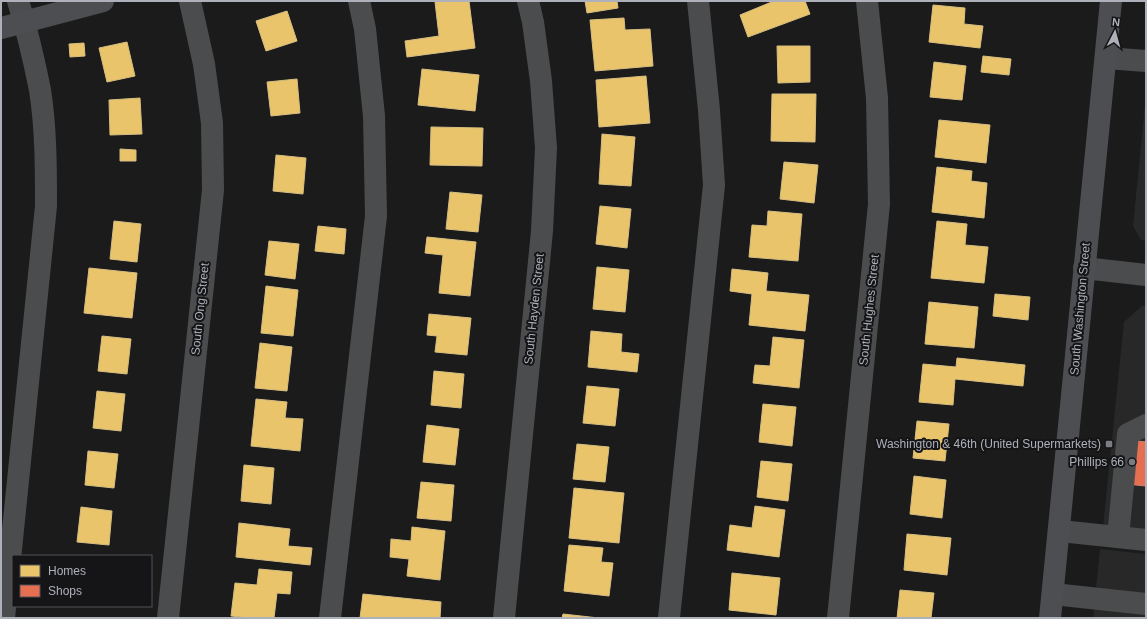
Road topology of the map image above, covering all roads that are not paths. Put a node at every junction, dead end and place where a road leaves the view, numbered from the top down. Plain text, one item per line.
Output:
1 (18, 1) edge
2 (103, 1) edge
3 (190, 1) edge
4 (359, 1) edge
5 (528, 1) edge
6 (698, 1) edge
7 (867, 1) edge
8 (1111, 1) edge
9 (24, 22) junction
10 (1, 28) edge
11 (1106, 58) junction
12 (1146, 61) edge
13 (1084, 268) junction
14 (1146, 275) edge
15 (1146, 425) edge
16 (1060, 531) junction
17 (1118, 537) junction
18 (1146, 540) edge
19 (1053, 594) junction
20 (1137, 608) edge
21 (4, 618) edge
22 (168, 618) edge
23 (330, 618) edge
24 (504, 618) edge
25 (669, 618) edge
26 (838, 618) edge
27 (1050, 618) edge

1 - 9 street
2 - 9 main road
3 - 22 street, South Ong Street
4 - 23 street
5 - 24 street, South Hayden Street
6 - 25 street
7 - 26 street, South Hughes Street
8 - 11 main road, South Washington Street
9 - 10 main road
9 - 21 street
11 - 12 street
11 - 13 main road, South Washington Street
13 - 14 street
13 - 16 main road, South Washington Street
15 - 17 street
16 - 17 street
16 - 19 main road, South Washington Street
17 - 18 street
19 - 20 street
19 - 27 main road, South Washington Street

